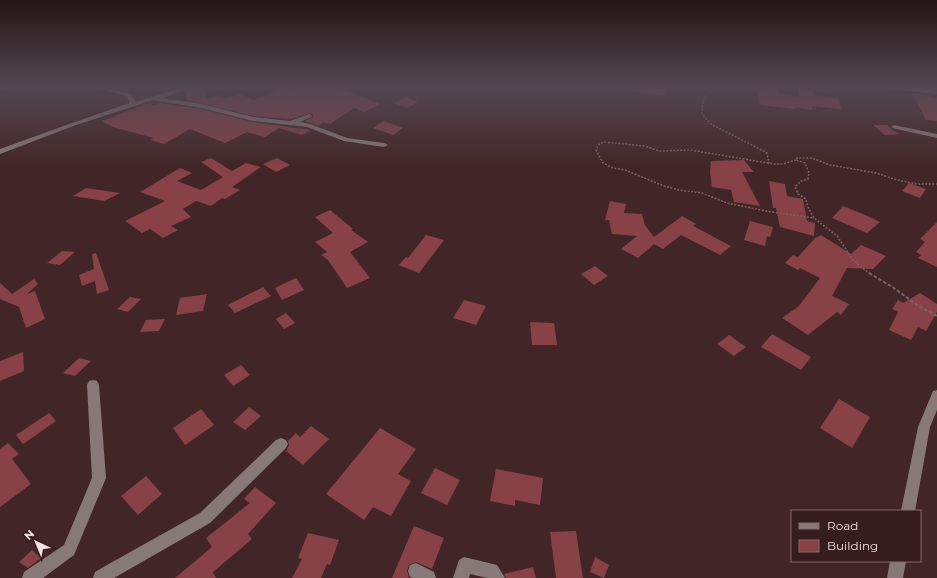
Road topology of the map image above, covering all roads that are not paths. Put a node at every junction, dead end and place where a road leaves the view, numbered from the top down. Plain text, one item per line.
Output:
1 (107, 113) edge
2 (225, 113) edge
3 (309, 116) dead end
4 (294, 123) junction
5 (894, 127) dead end
6 (937, 136) edge
7 (384, 145) dead end
8 (0, 152) edge
9 (93, 385) dead end
10 (937, 395) edge
11 (281, 444) dead end
12 (908, 510) edge
13 (898, 562) edge
14 (30, 578) edge
15 (101, 578) edge
16 (461, 578) edge
17 (497, 578) edge
18 (895, 578) edge

1 - 8 street
2 - 4 street
3 - 4 street
4 - 7 street
5 - 6 street
9 - 14 street
10 - 12 street
11 - 15 street
13 - 18 street
16 - 17 street

